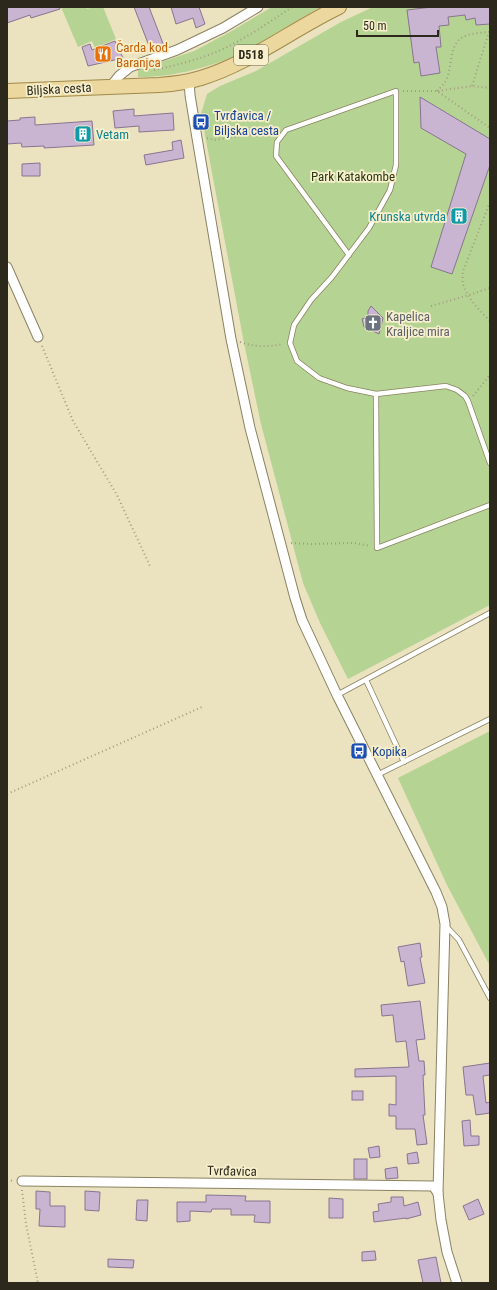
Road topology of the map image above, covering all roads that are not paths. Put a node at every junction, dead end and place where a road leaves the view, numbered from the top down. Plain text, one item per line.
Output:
1 (258, 7) edge
2 (339, 7) edge
3 (189, 81) junction
4 (111, 86) junction
5 (7, 91) edge
6 (349, 255) junction
7 (7, 267) edge
8 (38, 337) road end
9 (376, 394) junction
10 (490, 463) edge
11 (490, 505) edge
12 (490, 613) edge
13 (366, 680) junction
14 (337, 694) junction
15 (490, 719) edge
16 (404, 762) junction
17 (377, 775) junction
18 (444, 924) junction
19 (490, 998) edge
20 (22, 1181) road end
21 (438, 1193) junction
22 (457, 1283) edge

1 - 4 street
2 - 3 main road, Biljska cesta / D518
3 - 4 main road, Biljska cesta / D518
3 - 14 street
4 - 5 main road, Biljska cesta / D518
6 - 6 lane
6 - 9 lane
7 - 8 street
9 - 10 lane
9 - 11 lane
12 - 13 lane
13 - 14 lane
13 - 16 lane
14 - 17 street
15 - 16 lane
16 - 17 lane
17 - 18 street
18 - 19 lane
18 - 21 street
20 - 21 street, Tvrđavica
21 - 22 street

